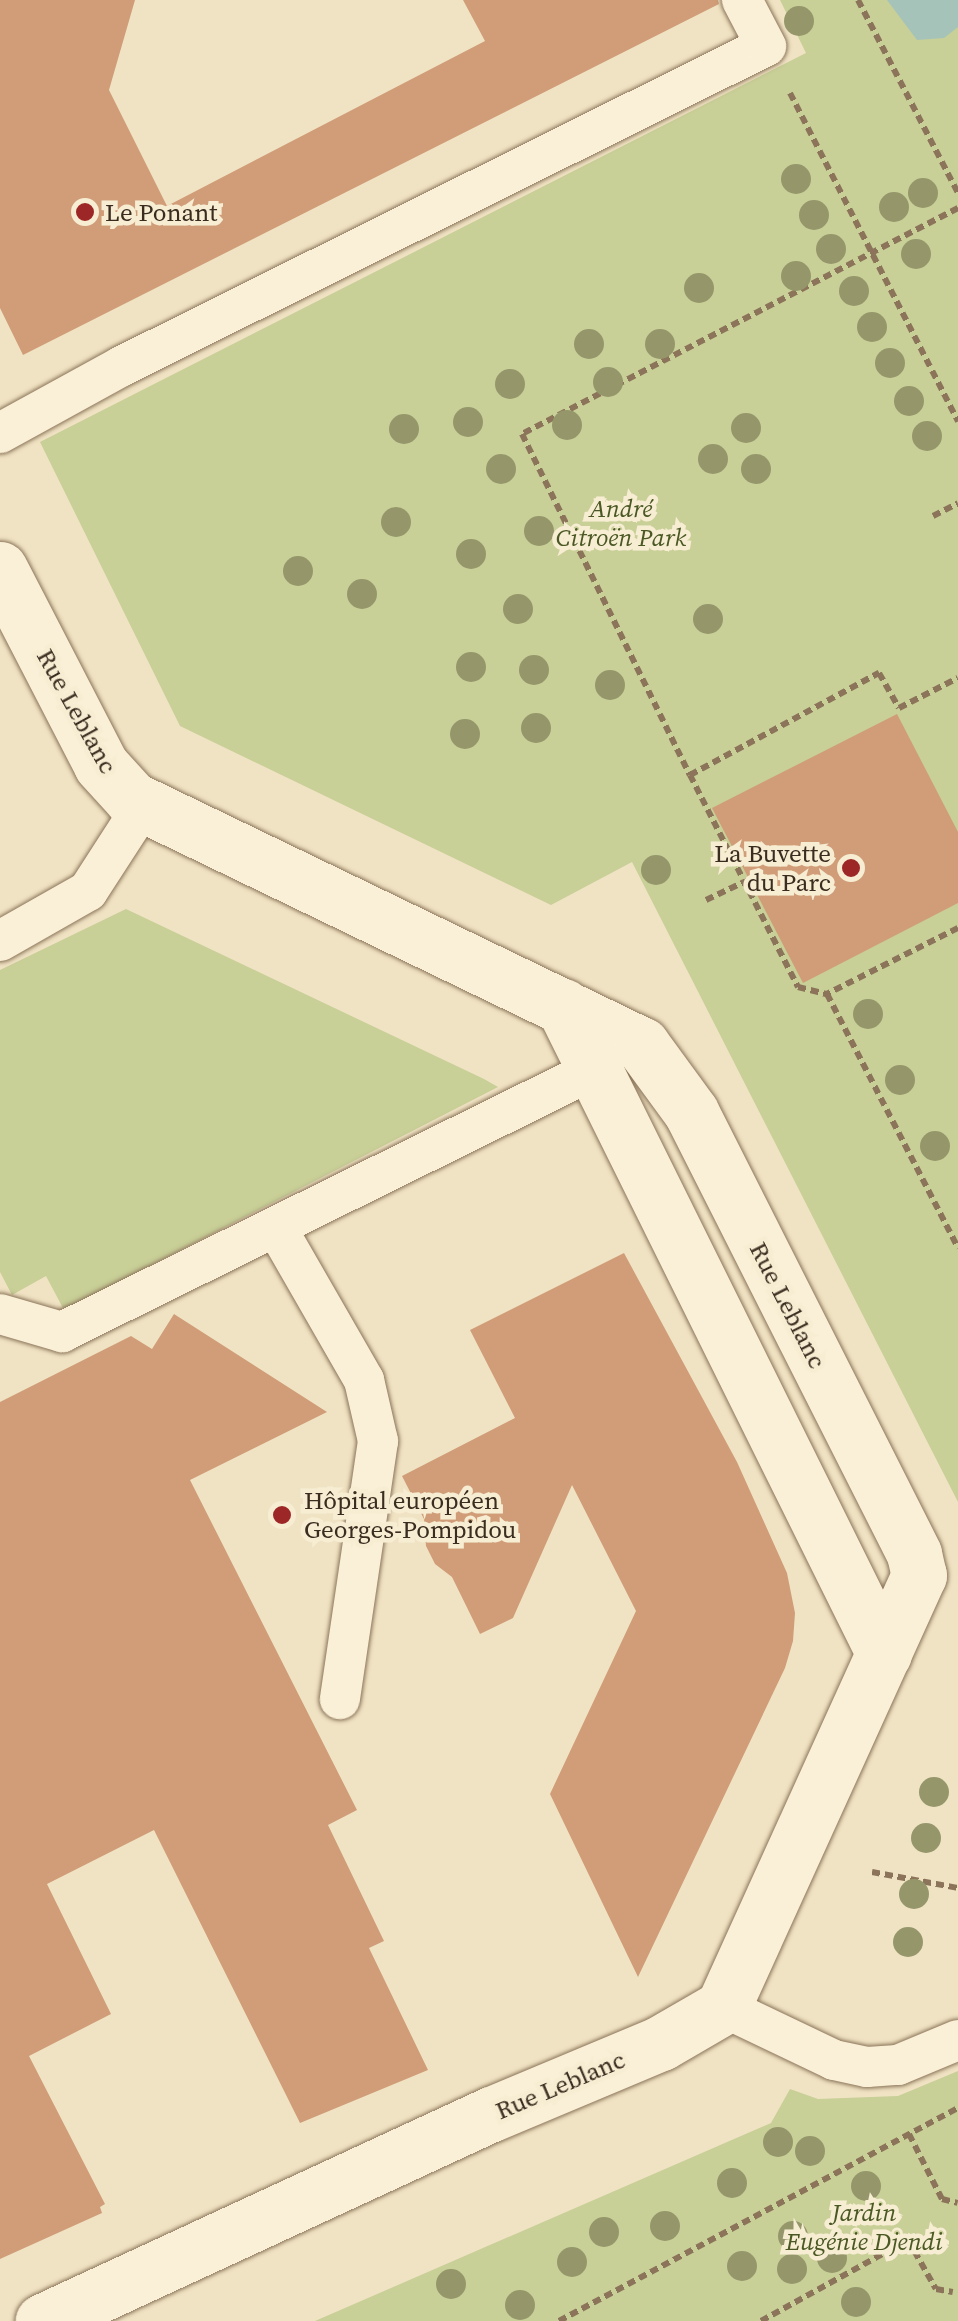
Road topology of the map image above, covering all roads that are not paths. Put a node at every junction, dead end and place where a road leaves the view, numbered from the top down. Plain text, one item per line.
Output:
1 (742, 0) edge
2 (0, 433) edge
3 (0, 569) edge
4 (143, 806) junction
5 (0, 941) edge
6 (563, 1006) junction
7 (593, 1070) junction
8 (276, 1228) junction
9 (0, 1314) edge
10 (884, 1654) junction
11 (340, 1699) dead end
12 (723, 2007) junction
13 (958, 2040) edge
14 (43, 2321) edge

1 - 2 lane
3 - 4 street, Rue Leblanc
4 - 5 lane
4 - 6 street, Rue Leblanc
6 - 7 street
6 - 10 street, Rue Leblanc
7 - 8 lane
7 - 10 street
8 - 9 lane
8 - 11 lane
10 - 12 street, Rue Leblanc
12 - 13 lane
12 - 14 street, Rue Leblanc

